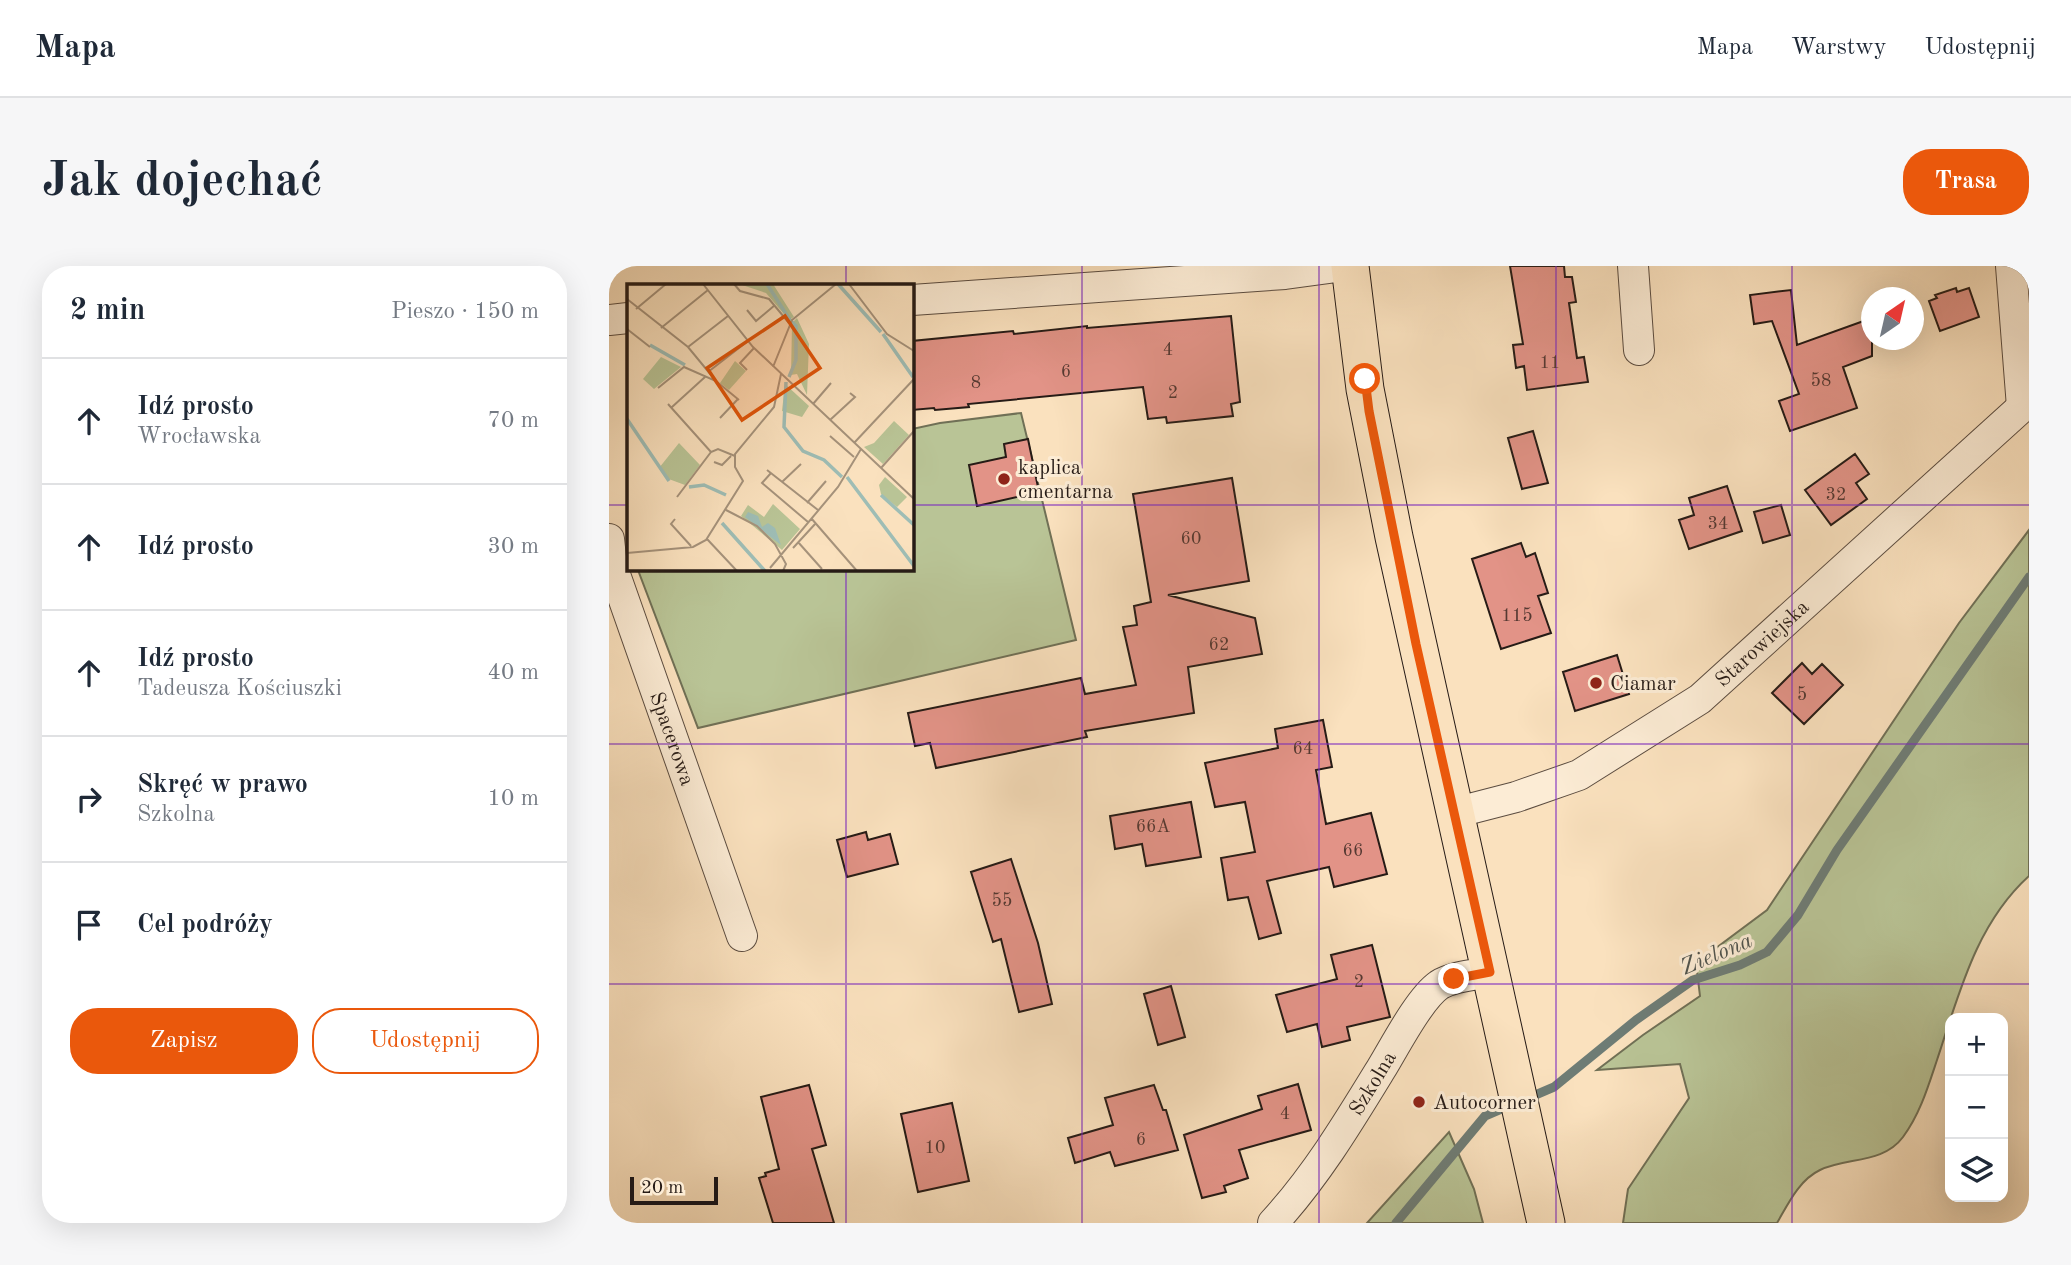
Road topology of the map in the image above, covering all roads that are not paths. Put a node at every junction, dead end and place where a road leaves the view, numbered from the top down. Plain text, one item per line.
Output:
1 (1344, 266) edge
2 (1350, 266) edge
3 (1633, 266) edge
4 (2011, 266) edge
5 (913, 300) edge
6 (627, 318) edge
7 (609, 320) edge
8 (1639, 350) dead end
9 (2025, 406) edge
10 (609, 539) edge
11 (1454, 813) junction
12 (742, 936) dead end
13 (1490, 972) junction
14 (1273, 1223) edge
15 (1546, 1223) edge

1 - 5 street
2 - 11 main road
3 - 8 street
4 - 9 street
6 - 7 street
9 - 11 street, Starowiejska
10 - 12 street, Spacerowa
11 - 13 main road
13 - 14 street, Szkolna
13 - 15 main road

